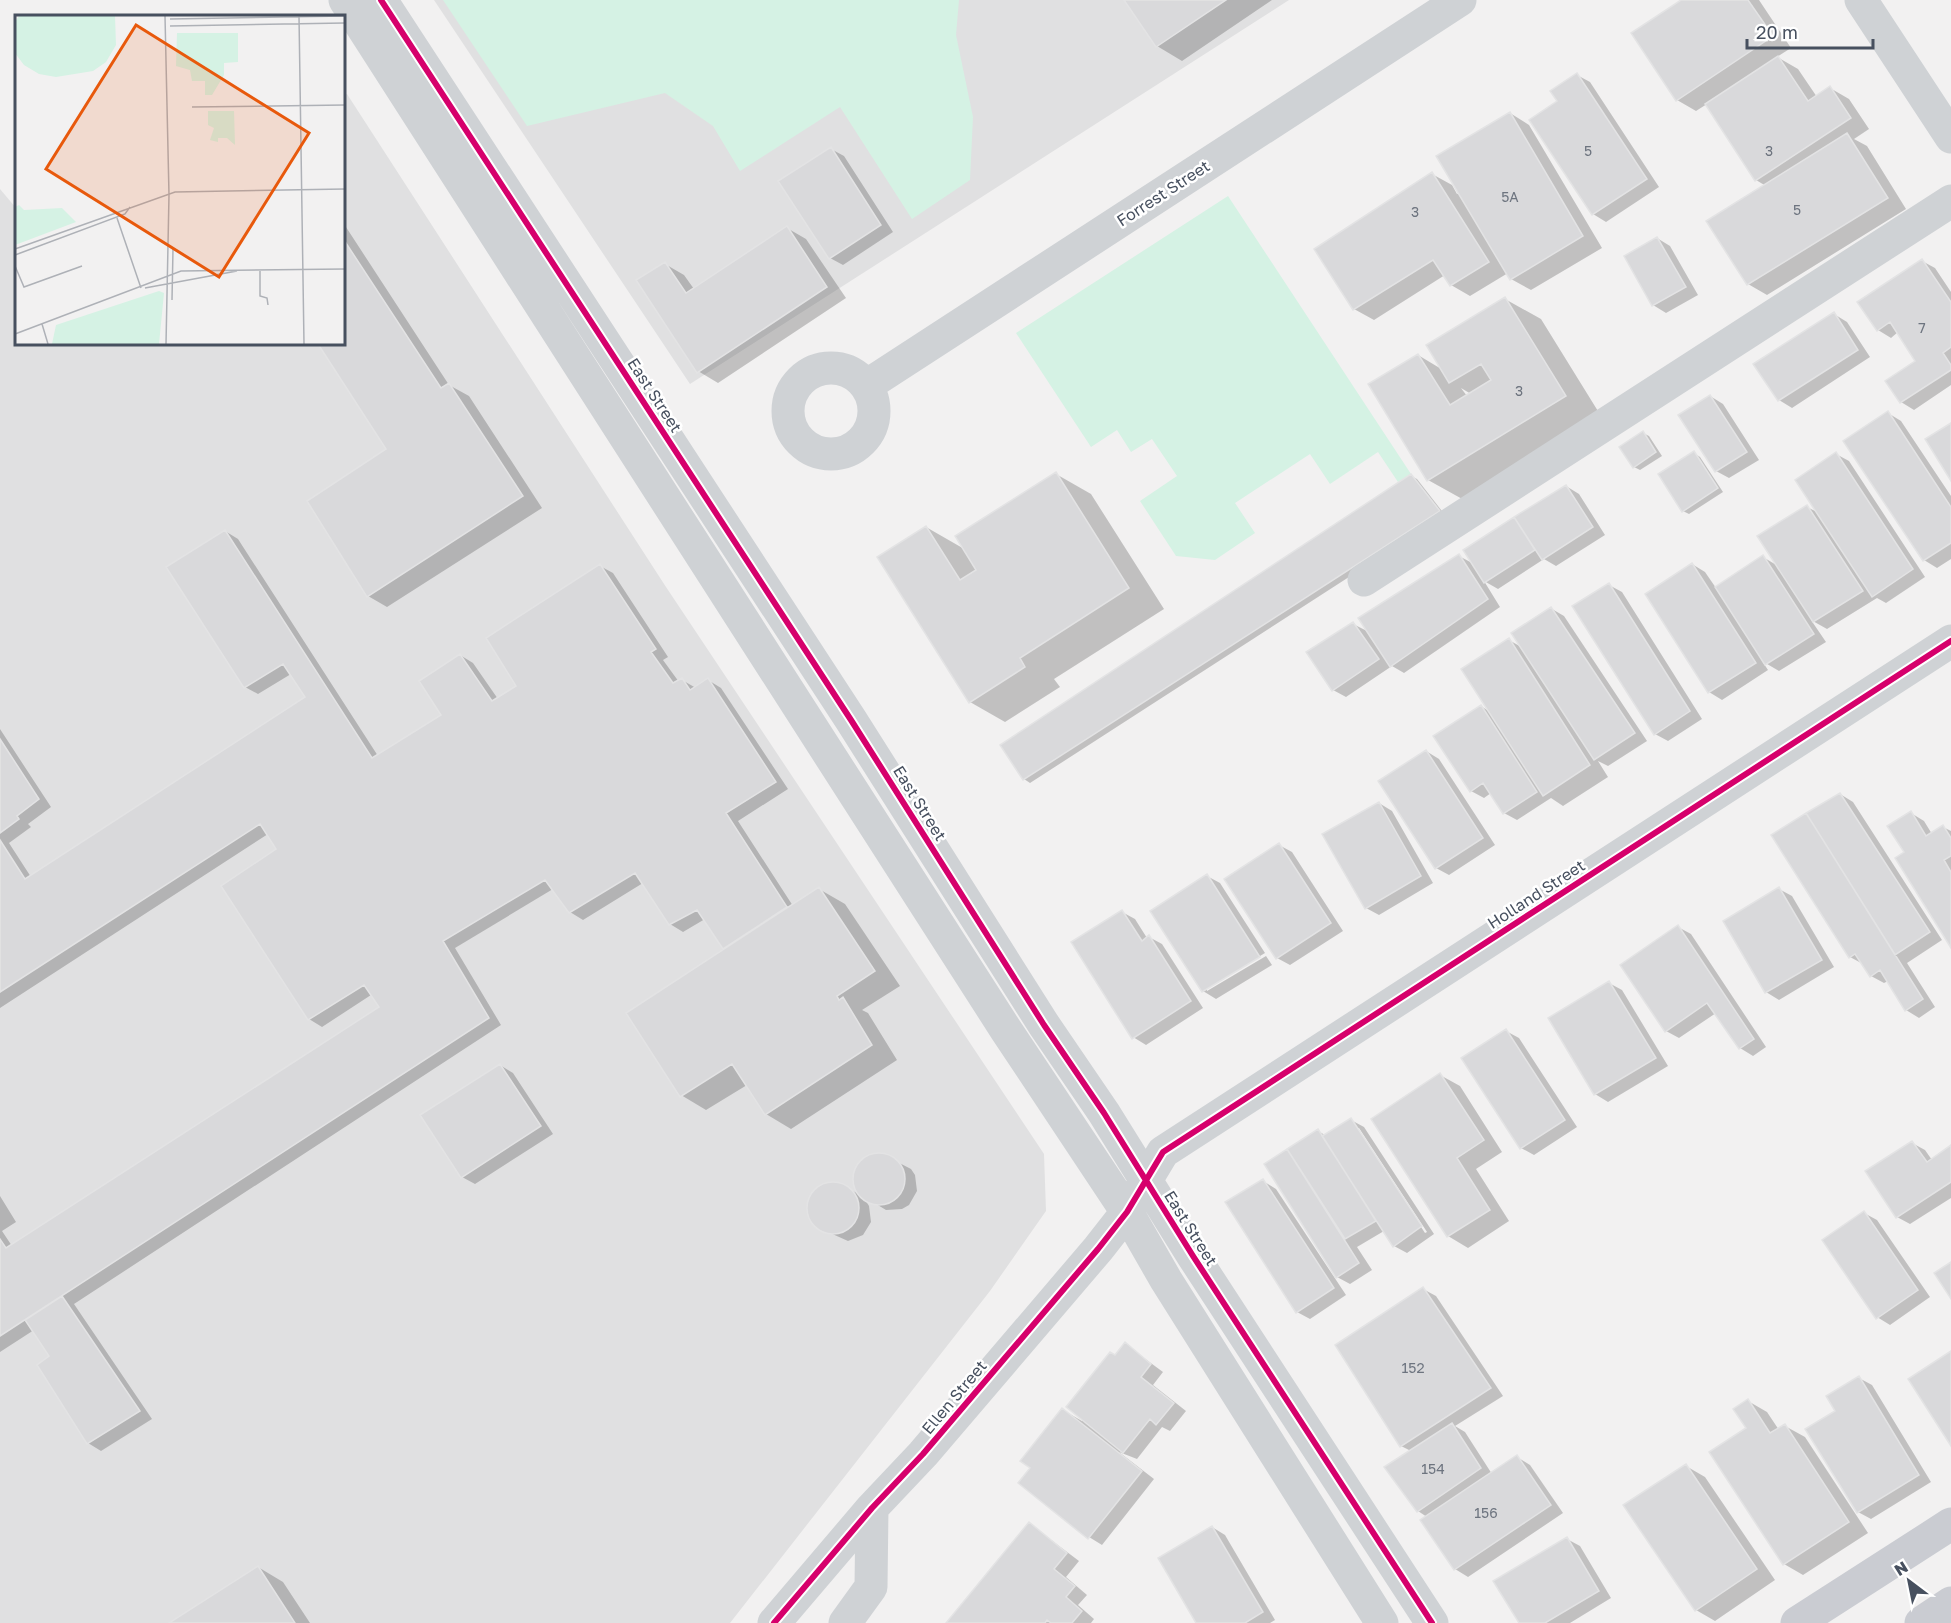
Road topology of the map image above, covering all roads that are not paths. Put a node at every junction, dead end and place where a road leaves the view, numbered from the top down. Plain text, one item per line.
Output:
1 (345, 0) edge
2 (381, 0) edge
3 (1460, 0) edge
4 (1861, 0) edge
5 (1951, 137) edge
6 (1951, 201) edge
7 (866, 386) dead end
8 (1364, 580) dead end
9 (1951, 641) edge
10 (1146, 1180) junction
11 (1127, 1212) junction
12 (872, 1508) junction
13 (1951, 1524) edge
14 (1951, 1603) edge
15 (774, 1623) edge
16 (845, 1623) edge
17 (1382, 1623) edge
18 (1432, 1623) edge
19 (1797, 1623) edge
20 (1921, 1623) edge

1 - 11 street
2 - 10 street, East Street
3 - 7 street, Forrest Street
4 - 5 street
6 - 8 street
9 - 10 street, Holland Street
10 - 11 street, Ellen Street
10 - 18 street, East Street
11 - 12 street, Ellen Street
11 - 17 street
12 - 15 street, Ellen Street
12 - 16 street
13 - 19 main road
14 - 20 main road

